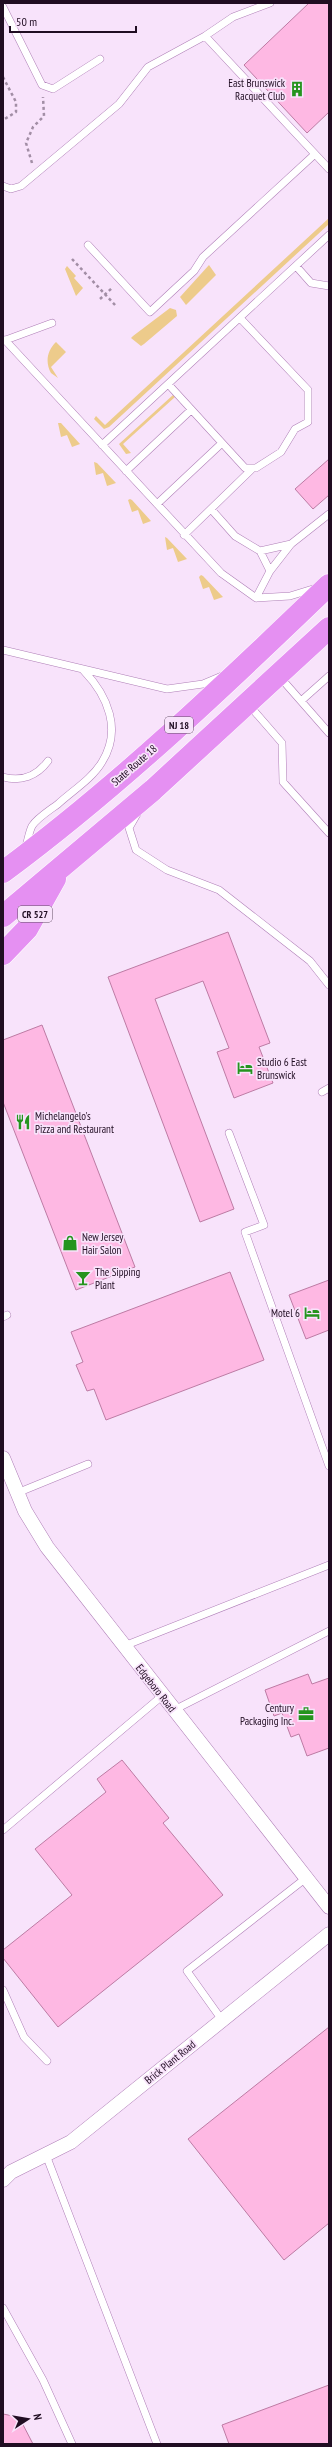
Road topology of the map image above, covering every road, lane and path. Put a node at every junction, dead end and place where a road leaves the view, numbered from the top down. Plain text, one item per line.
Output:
1 (270, 3) edge
2 (3, 7) edge
3 (205, 36) junction
4 (100, 59) dead end
5 (3, 78) edge
6 (42, 85) junction
7 (3, 120) edge
8 (315, 154) junction
9 (29, 155) dead end
10 (329, 170) edge
11 (3, 186) edge
12 (329, 235) edge
13 (88, 245) dead end
14 (72, 259) dead end
15 (296, 266) junction
16 (329, 286) edge
17 (112, 288) dead end
18 (105, 294) junction
19 (100, 298) dead end
20 (116, 306) dead end
21 (240, 318) junction
22 (52, 323) dead end
23 (4, 341) edge
24 (169, 385) junction
25 (191, 410) junction
26 (222, 443) junction
27 (102, 445) junction
28 (251, 470) junction
29 (126, 471) junction
30 (157, 504) junction
31 (211, 509) junction
32 (329, 514) edge
33 (184, 535) junction
34 (291, 544) junction
35 (260, 551) junction
36 (270, 571) junction
37 (329, 584) edge
38 (256, 598) junction
39 (329, 628) edge
40 (3, 650) edge
41 (246, 666) junction
42 (84, 671) junction
43 (278, 675) junction
44 (328, 680) edge
45 (301, 701) junction
46 (248, 703) junction
47 (329, 733) edge
48 (48, 761) dead end
49 (3, 777) edge
50 (153, 790) junction
51 (329, 833) edge
52 (22, 858) junction
53 (60, 869) junction
54 (3, 872) edge
55 (3, 916) edge
56 (3, 954) edge
57 (329, 985) edge
58 (329, 1088) edge
59 (322, 1092) dead end
60 (229, 1133) dead end
61 (3, 1458) edge
62 (88, 1464) dead end
63 (329, 1466) edge
64 (17, 1493) junction
65 (329, 1565) edge
66 (329, 1631) edge
67 (124, 1646) junction
68 (162, 1696) junction
69 (174, 1710) junction
70 (3, 1830) edge
71 (306, 1878) junction
72 (329, 1906) edge
73 (329, 1934) edge
74 (3, 1990) edge
75 (222, 2020) junction
76 (48, 2061) dead end
77 (46, 2155) junction
78 (6, 2172) edge
79 (3, 2308) edge
80 (72, 2444) edge
81 (157, 2444) edge

1 - 3 lane
2 - 6 lane
3 - 8 lane
3 - 11 lane
4 - 6 lane
5 - 7 path
6 - 9 path
8 - 10 lane
8 - 13 lane
12 - 15 lane
14 - 18 path
15 - 16 lane
15 - 21 lane
17 - 18 path
18 - 19 path
18 - 20 path
21 - 24 lane
21 - 28 lane
22 - 23 lane
23 - 27 lane
24 - 25 lane
24 - 27 lane
25 - 26 lane
25 - 29 lane
26 - 28 lane
26 - 30 lane
27 - 29 lane
28 - 31 lane
29 - 30 lane
30 - 33 lane
31 - 33 lane
31 - 35 lane
32 - 34 lane
33 - 38 lane
34 - 35 lane
34 - 36 lane
35 - 36 lane
36 - 38 lane
37 - 38 lane
37 - 41 highway, State Route 18 / NJ 18
39 - 43 highway, NJ 18
40 - 42 lane
41 - 42 lane
41 - 52 highway, State Route 18 / NJ 18
42 - 52 lane
43 - 45 lane
43 - 46 highway, NJ 18
44 - 45 lane
45 - 47 lane
46 - 50 highway, NJ 18
46 - 51 lane
48 - 49 lane
50 - 53 highway, NJ 18
50 - 57 lane
52 - 54 highway, State Route 18 / NJ 18
53 - 55 highway, NJ 18
53 - 56 highway, CR 527
58 - 59 lane
60 - 63 lane
61 - 64 street, Edgeboro Road
62 - 64 lane
64 - 67 street, Edgeboro Road
65 - 67 lane
66 - 69 lane
67 - 68 street, Edgeboro Road
68 - 69 street, Edgeboro Road
68 - 70 lane
69 - 71 street, Edgeboro Road
71 - 72 street, Edgeboro Road
71 - 75 lane
73 - 75 street, Brick Plant Road
74 - 76 lane
75 - 77 street, Brick Plant Road
77 - 78 street, Brick Plant Road
77 - 81 lane
79 - 80 lane

